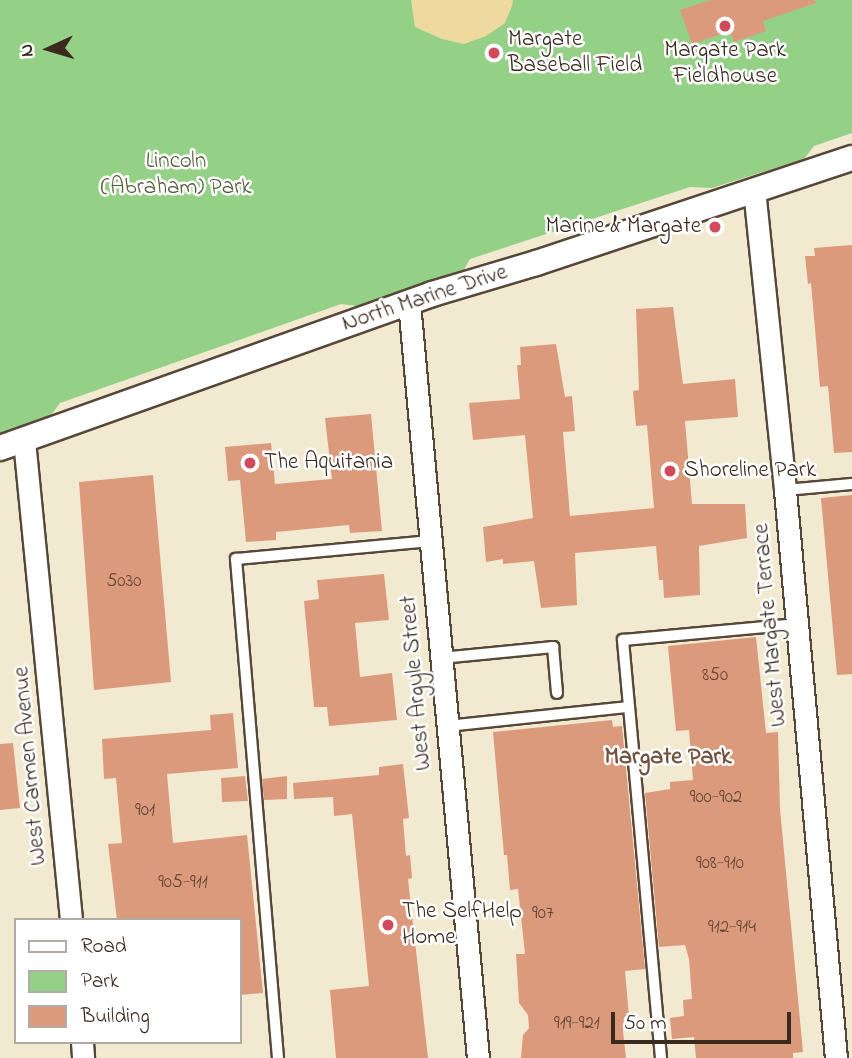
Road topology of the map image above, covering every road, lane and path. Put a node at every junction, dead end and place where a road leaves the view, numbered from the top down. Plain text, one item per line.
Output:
1 (852, 158) edge
2 (754, 189) junction
3 (409, 303) junction
4 (24, 440) junction
5 (0, 448) edge
6 (852, 484) edge
7 (785, 490) junction
8 (431, 541) junction
9 (797, 624) junction
10 (441, 658) junction
11 (557, 693) dead end
12 (629, 707) junction
13 (447, 726) junction
14 (71, 918) edge
15 (278, 1058) edge
16 (478, 1058) edge
17 (661, 1058) edge
18 (836, 1058) edge

1 - 2 street, North Marine Drive
2 - 3 street, North Marine Drive
2 - 7 street, West Margate Terrace
3 - 4 street, North Marine Drive
3 - 8 street, West Argyle Street
4 - 5 street, North Marine Drive
4 - 14 street, West Carmen Avenue
6 - 7 lane
7 - 9 street, West Margate Terrace
8 - 10 street, West Argyle Street
8 - 15 lane
9 - 12 lane
9 - 18 street, West Margate Terrace
10 - 11 lane
10 - 13 street, West Argyle Street
12 - 13 lane
12 - 17 lane
13 - 16 street, West Argyle Street

